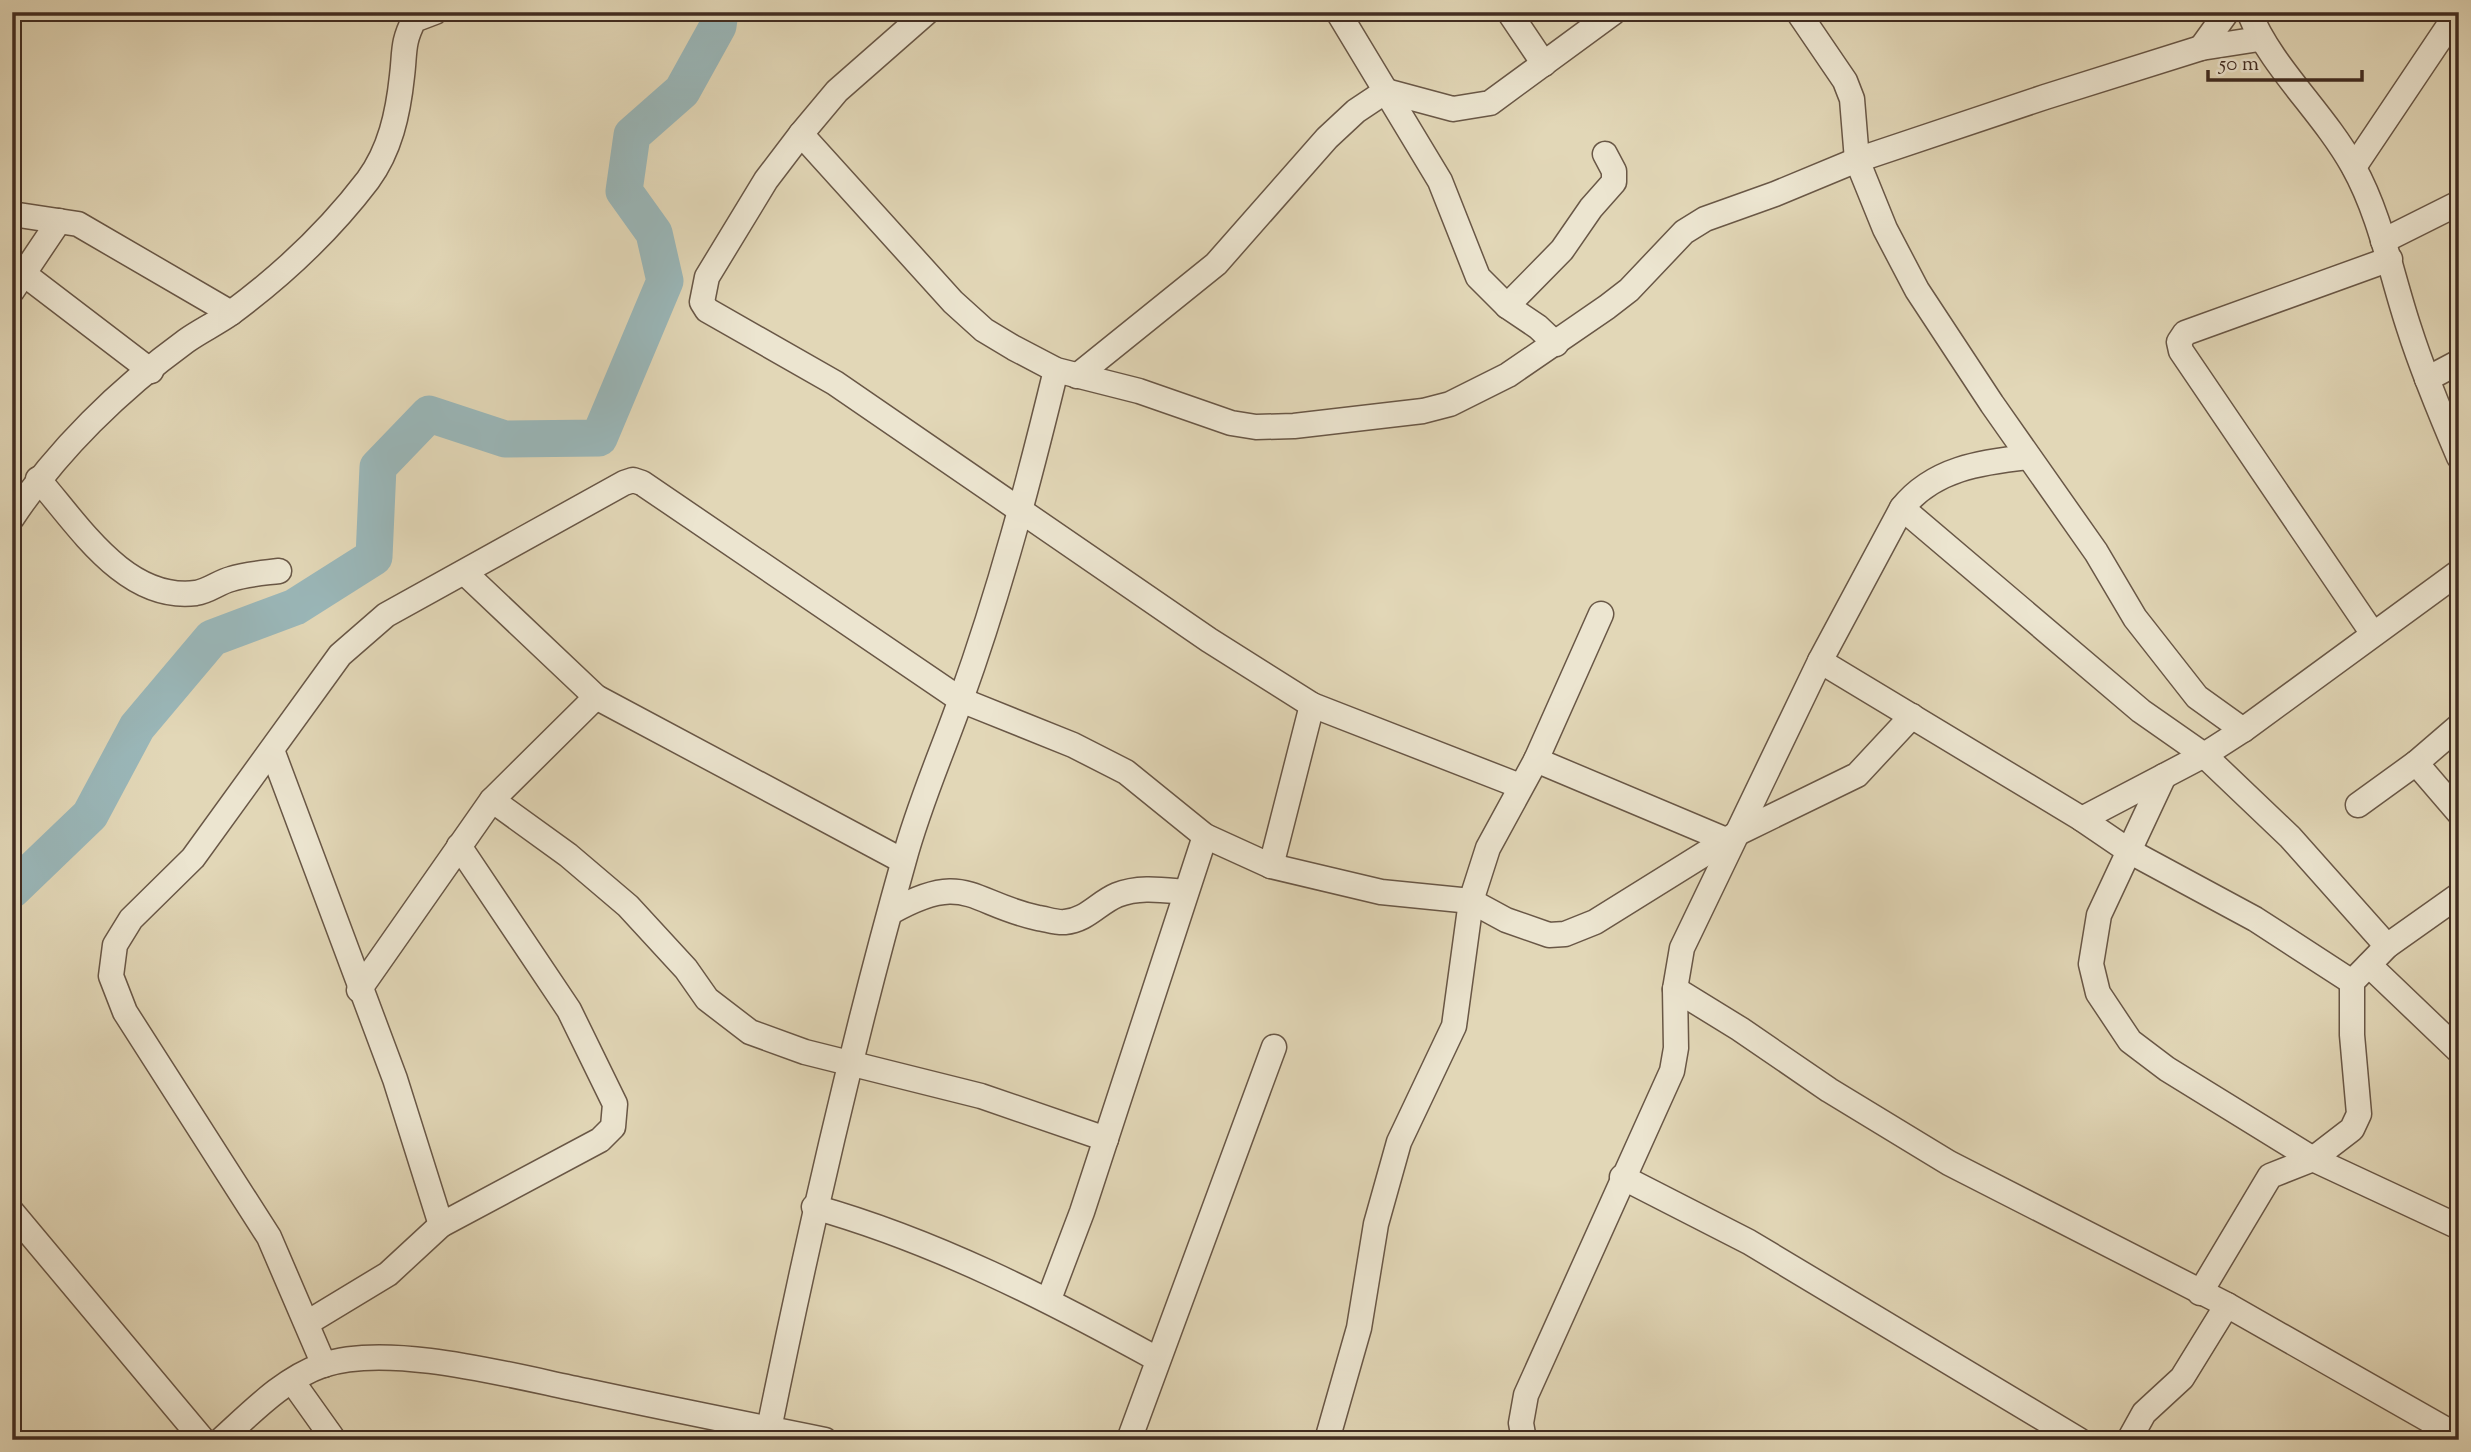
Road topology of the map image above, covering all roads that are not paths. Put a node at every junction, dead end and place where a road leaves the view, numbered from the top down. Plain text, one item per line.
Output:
1 (927, 12) edge
2 (1338, 12) edge
3 (1509, 12) edge
4 (1614, 12) edge
5 (1798, 12) edge
6 (2458, 12) edge
7 (2245, 13) edge
8 (417, 15) edge
9 (2259, 39) junction
10 (2201, 48) junction
11 (1544, 64) junction
12 (1386, 92) junction
13 (801, 134) junction
14 (1605, 154) dead end
15 (1857, 160) junction
16 (2354, 167) junction
17 (2459, 203) edge
18 (12, 214) edge
19 (59, 221) junction
20 (2386, 250) junction
21 (18, 283) edge
22 (1507, 306) junction
23 (231, 313) junction
24 (1556, 344) junction
25 (2459, 362) edge
26 (151, 371) junction
27 (1066, 373) junction
28 (2427, 379) junction
29 (2003, 421) junction
30 (2028, 457) junction
31 (2459, 457) edge
32 (1992, 461) junction
33 (38, 479) junction
34 (1902, 508) junction
35 (1022, 509) junction
36 (12, 518) edge
37 (279, 570) dead end
38 (2459, 572) edge
39 (465, 573) junction
40 (1601, 614) dead end
41 (2373, 634) junction
42 (1821, 661) junction
43 (596, 696) junction
44 (961, 700) junction
45 (1312, 705) junction
46 (1912, 716) junction
47 (2459, 726) edge
48 (2243, 730) junction
49 (272, 750) junction
50 (2204, 755) junction
51 (1536, 760) junction
52 (2416, 763) junction
53 (2165, 776) junction
54 (1520, 786) junction
55 (492, 800) junction
56 (2358, 805) dead end
57 (2459, 813) edge
58 (2082, 819) junction
59 (1205, 836) junction
60 (1732, 837) junction
61 (459, 846) junction
62 (2129, 851) junction
63 (903, 861) junction
64 (1271, 866) junction
65 (1186, 892) junction
66 (2459, 895) edge
67 (1471, 901) junction
68 (891, 912) junction
69 (2387, 946) junction
70 (2361, 974) junction
71 (1675, 989) junction
72 (359, 990) junction
73 (1274, 1047) dead end
74 (2459, 1051) edge
75 (849, 1061) junction
76 (1106, 1139) junction
77 (2313, 1159) junction
78 (1622, 1177) junction
79 (814, 1207) junction
80 (12, 1212) edge
81 (441, 1225) junction
82 (2459, 1227) edge
83 (2200, 1293) junction
84 (1049, 1299) junction
85 (2227, 1305) junction
86 (307, 1323) junction
87 (1157, 1359) junction
88 (324, 1365) junction
89 (292, 1381) junction
90 (769, 1429) junction
91 (2459, 1437) edge
92 (203, 1440) edge
93 (221, 1440) edge
94 (334, 1440) edge
95 (825, 1440) edge
96 (1129, 1440) edge
97 (1326, 1440) edge
98 (1524, 1440) edge
99 (2079, 1440) edge
100 (2129, 1440) edge

1 - 13 street
2 - 12 street
3 - 11 street
4 - 11 street
5 - 15 street
6 - 16 street
7 - 9 street
7 - 10 street
8 - 23 street
9 - 10 street
9 - 16 street
10 - 15 street
11 - 12 street
12 - 22 street
12 - 27 street
13 - 27 street
13 - 35 street
14 - 22 street
15 - 24 street
15 - 29 street
16 - 20 street
17 - 20 street
18 - 19 street
19 - 21 street
19 - 23 street
20 - 28 street
20 - 41 street
21 - 26 street
22 - 24 street
23 - 26 street
24 - 27 street
25 - 28 street
26 - 33 street
27 - 35 street
28 - 31 street
29 - 30 street
29 - 32 street
30 - 32 street
30 - 48 street
32 - 34 street
33 - 36 street
33 - 37 street
34 - 42 street
34 - 50 street
35 - 44 street
35 - 45 street
38 - 41 street
39 - 43 street
39 - 44 street
39 - 49 street
40 - 51 street
41 - 48 street
42 - 46 street
42 - 60 street
43 - 55 street
43 - 63 street
44 - 59 street
44 - 63 street
45 - 54 street
45 - 64 street
46 - 58 street
46 - 60 street
47 - 52 street
48 - 50 street
49 - 72 street
49 - 86 street
50 - 53 street
50 - 69 street
51 - 54 street
51 - 60 street
52 - 56 street
52 - 57 street
53 - 58 street
53 - 62 street
54 - 67 street
55 - 61 street
55 - 75 street
58 - 62 street
59 - 64 street
59 - 65 street
60 - 67 street
60 - 71 street
61 - 72 street
61 - 81 street
62 - 70 street
62 - 77 street
63 - 68 street
64 - 67 street
65 - 68 street
65 - 76 street
66 - 69 street
67 - 97 street
68 - 75 street
69 - 70 street
70 - 74 street
70 - 77 street
71 - 78 street
71 - 83 street
72 - 81 street
73 - 87 street
75 - 76 street
75 - 79 street
76 - 84 street
77 - 82 street
77 - 83 street
78 - 98 street
78 - 99 street
79 - 84 street
79 - 90 street
80 - 92 street
81 - 86 street
83 - 85 street
84 - 87 street
85 - 91 street
85 - 100 street
86 - 88 street
87 - 96 street
88 - 89 street
88 - 90 street
89 - 93 street
89 - 94 street
90 - 95 street

